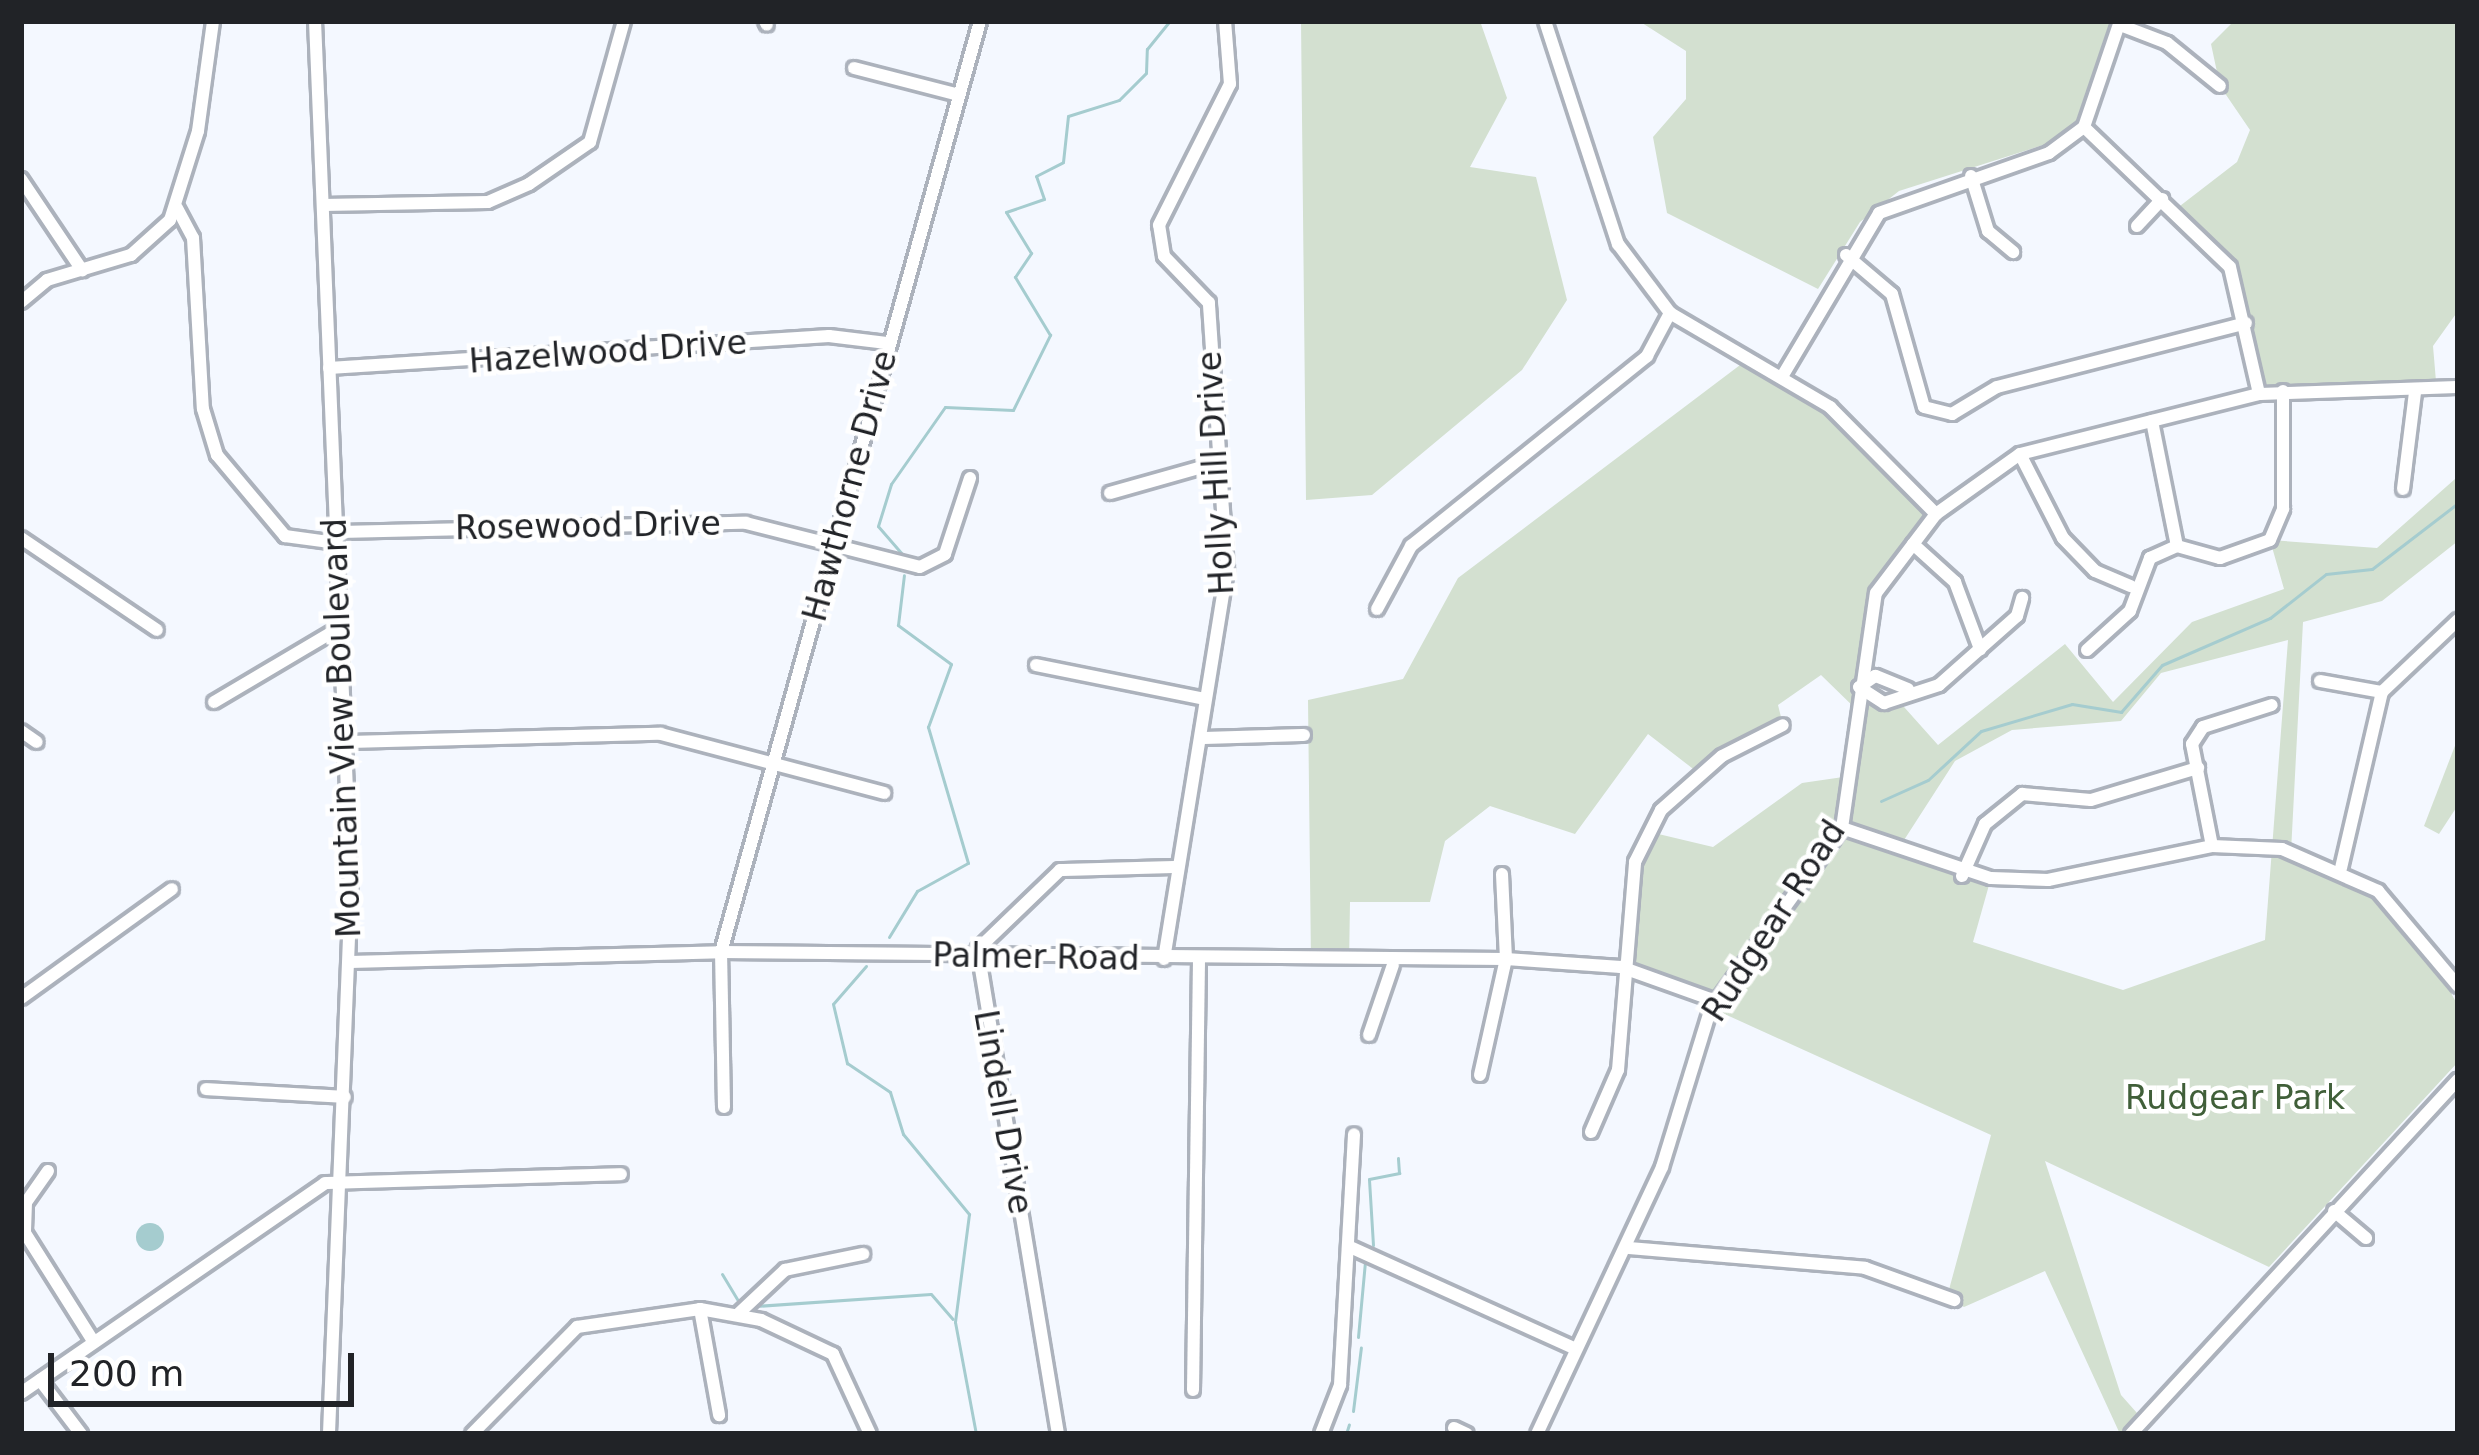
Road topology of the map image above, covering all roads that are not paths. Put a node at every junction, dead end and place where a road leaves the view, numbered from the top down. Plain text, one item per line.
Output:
1 (213, 21) edge
2 (316, 21) edge
3 (624, 21) edge
4 (980, 21) edge
5 (1226, 21) edge
6 (1545, 21) edge
7 (2120, 23) edge
8 (854, 68) dead end
9 (2220, 86) dead end
10 (958, 95) junction
11 (2084, 127) junction
12 (1971, 176) junction
13 (21, 179) edge
14 (2162, 199) junction
15 (323, 205) junction
16 (177, 208) junction
17 (2137, 226) dead end
18 (2013, 252) dead end
19 (1846, 255) junction
20 (82, 270) junction
21 (21, 302) edge
22 (1670, 313) junction
23 (2246, 323) junction
24 (887, 343) junction
25 (329, 368) junction
26 (1783, 375) junction
27 (2458, 387) edge
28 (2283, 391) junction
29 (2415, 392) junction
30 (2259, 394) junction
31 (2152, 421) junction
32 (2020, 454) junction
33 (1216, 463) junction
34 (970, 478) dead end
35 (2403, 489) dead end
36 (1109, 493) dead end
37 (1936, 514) junction
38 (21, 538) edge
39 (336, 538) junction
40 (1913, 544) junction
41 (837, 546) junction
42 (2177, 546) junction
43 (2131, 586) junction
44 (2021, 598) dead end
45 (1377, 609) dead end
46 (2458, 620) edge
47 (340, 628) junction
48 (157, 630) dead end
49 (1980, 649) junction
50 (2087, 650) dead end
51 (1036, 665) dead end
52 (2320, 681) dead end
53 (1859, 687) junction
54 (1908, 688) junction
55 (2382, 692) junction
56 (1205, 698) junction
57 (214, 701) dead end
58 (2272, 705) dead end
59 (1783, 725) dead end
60 (21, 730) edge
61 (1304, 735) dead end
62 (1202, 738) junction
63 (37, 742) dead end
64 (346, 742) junction
65 (774, 762) junction
66 (2198, 768) junction
67 (884, 793) dead end
68 (1842, 828) junction
69 (2212, 846) junction
70 (1177, 867) junction
71 (2341, 868) junction
72 (1502, 874) dead end
73 (1962, 876) junction
74 (172, 889) dead end
75 (722, 952) junction
76 (976, 957) junction
77 (1164, 958) junction
78 (1506, 959) junction
79 (1199, 960) junction
80 (350, 962) junction
81 (1393, 965) junction
82 (1621, 968) junction
83 (2458, 986) edge
84 (21, 998) edge
85 (1716, 1001) junction
86 (1369, 1035) dead end
87 (1480, 1075) dead end
88 (2458, 1080) edge
89 (206, 1088) dead end
90 (345, 1097) junction
91 (724, 1107) dead end
92 (1591, 1132) dead end
93 (1354, 1134) dead end
94 (48, 1171) dead end
95 (621, 1174) dead end
96 (341, 1183) junction
97 (2334, 1211) junction
98 (2366, 1238) dead end
99 (1350, 1247) junction
100 (1629, 1248) junction
101 (863, 1254) dead end
102 (1954, 1300) dead end
103 (700, 1309) junction
104 (737, 1315) junction
105 (93, 1341) junction
106 (1576, 1349) junction
107 (40, 1380) junction
108 (1192, 1390) dead end
109 (21, 1393) edge
110 (719, 1414) dead end
111 (80, 1434) edge
112 (329, 1434) edge
113 (472, 1434) edge
114 (870, 1434) edge
115 (1058, 1434) edge
116 (1321, 1434) edge
117 (1537, 1434) edge
118 (2132, 1434) edge

1 - 16 street
2 - 15 street, Mountain View Boulevard
3 - 15 street
4 - 10 street, Hawthorne Drive
5 - 33 street, Holly Hill Drive
6 - 22 street
7 - 9 street
7 - 11 street
8 - 10 street
10 - 24 street, Hawthorne Drive
11 - 12 street
11 - 14 street
12 - 18 street
12 - 19 street
13 - 20 street
14 - 17 street
14 - 23 street
15 - 25 street, Mountain View Boulevard
16 - 20 street
16 - 39 street, Rosewood Drive
19 - 23 street
19 - 26 street
20 - 21 street
22 - 26 street
22 - 45 street
23 - 30 street
24 - 25 street, Hazelwood Drive
24 - 41 street, Hawthorne Drive
25 - 39 street, Mountain View Boulevard
26 - 37 street
27 - 29 street, Rudgear Road
28 - 29 street, Rudgear Road
28 - 30 street, Rudgear Road
28 - 42 street
29 - 35 street
30 - 31 street, Rudgear Road
31 - 32 street, Rudgear Road
31 - 42 street
32 - 37 street, Rudgear Road
32 - 43 street
33 - 36 street
33 - 56 street, Holly Hill Drive
34 - 41 street, Rosewood Drive
37 - 40 street, Rudgear Road
38 - 48 street
39 - 41 street, Rosewood Drive
39 - 47 street, Mountain View Boulevard
40 - 49 street
40 - 53 street, Rudgear Road
41 - 65 street, Hawthorne Drive
42 - 43 street
43 - 50 street
44 - 49 street
46 - 55 street
47 - 57 street
47 - 64 street, Mountain View Boulevard
49 - 54 street
51 - 56 street
52 - 55 street
53 - 54 street
53 - 54 street
53 - 68 street, Rudgear Road
55 - 71 street
56 - 62 street, Holly Hill Drive
58 - 66 street
59 - 82 street
60 - 63 street
61 - 62 street
62 - 70 street, Holly Hill Drive
64 - 65 street
64 - 80 street, Mountain View Boulevard
65 - 67 street
65 - 75 street, Hawthorne Drive
66 - 69 street
66 - 73 street
68 - 73 street
68 - 85 street, Rudgear Road
69 - 71 street
69 - 73 street
70 - 76 street
70 - 77 street, Holly Hill Drive
71 - 83 street
72 - 78 street
74 - 84 street
75 - 76 street, Palmer Road
75 - 80 street, Palmer Road
75 - 91 street, Hawthorne Drive
76 - 77 street, Palmer Road
76 - 115 street, Lindell Drive
77 - 79 street, Palmer Road
78 - 81 street, Palmer Road
78 - 82 street, Palmer Road
78 - 87 street
79 - 81 street, Palmer Road
79 - 108 street
80 - 90 street, Mountain View Boulevard
81 - 86 street
82 - 85 street, Palmer Road
82 - 92 street
85 - 100 street, Rudgear Road
88 - 97 street
89 - 90 street
90 - 96 street, Mountain View Boulevard
93 - 99 street
94 - 105 street
95 - 96 street
96 - 105 street
96 - 112 street, Mountain View Boulevard
97 - 98 street
97 - 118 street
99 - 106 street
99 - 116 street
100 - 102 street
100 - 106 street, Rudgear Road
101 - 104 street
103 - 104 street
103 - 110 street
103 - 113 street
104 - 114 street
105 - 107 street
106 - 117 street, Rudgear Road
107 - 109 street
107 - 111 street

